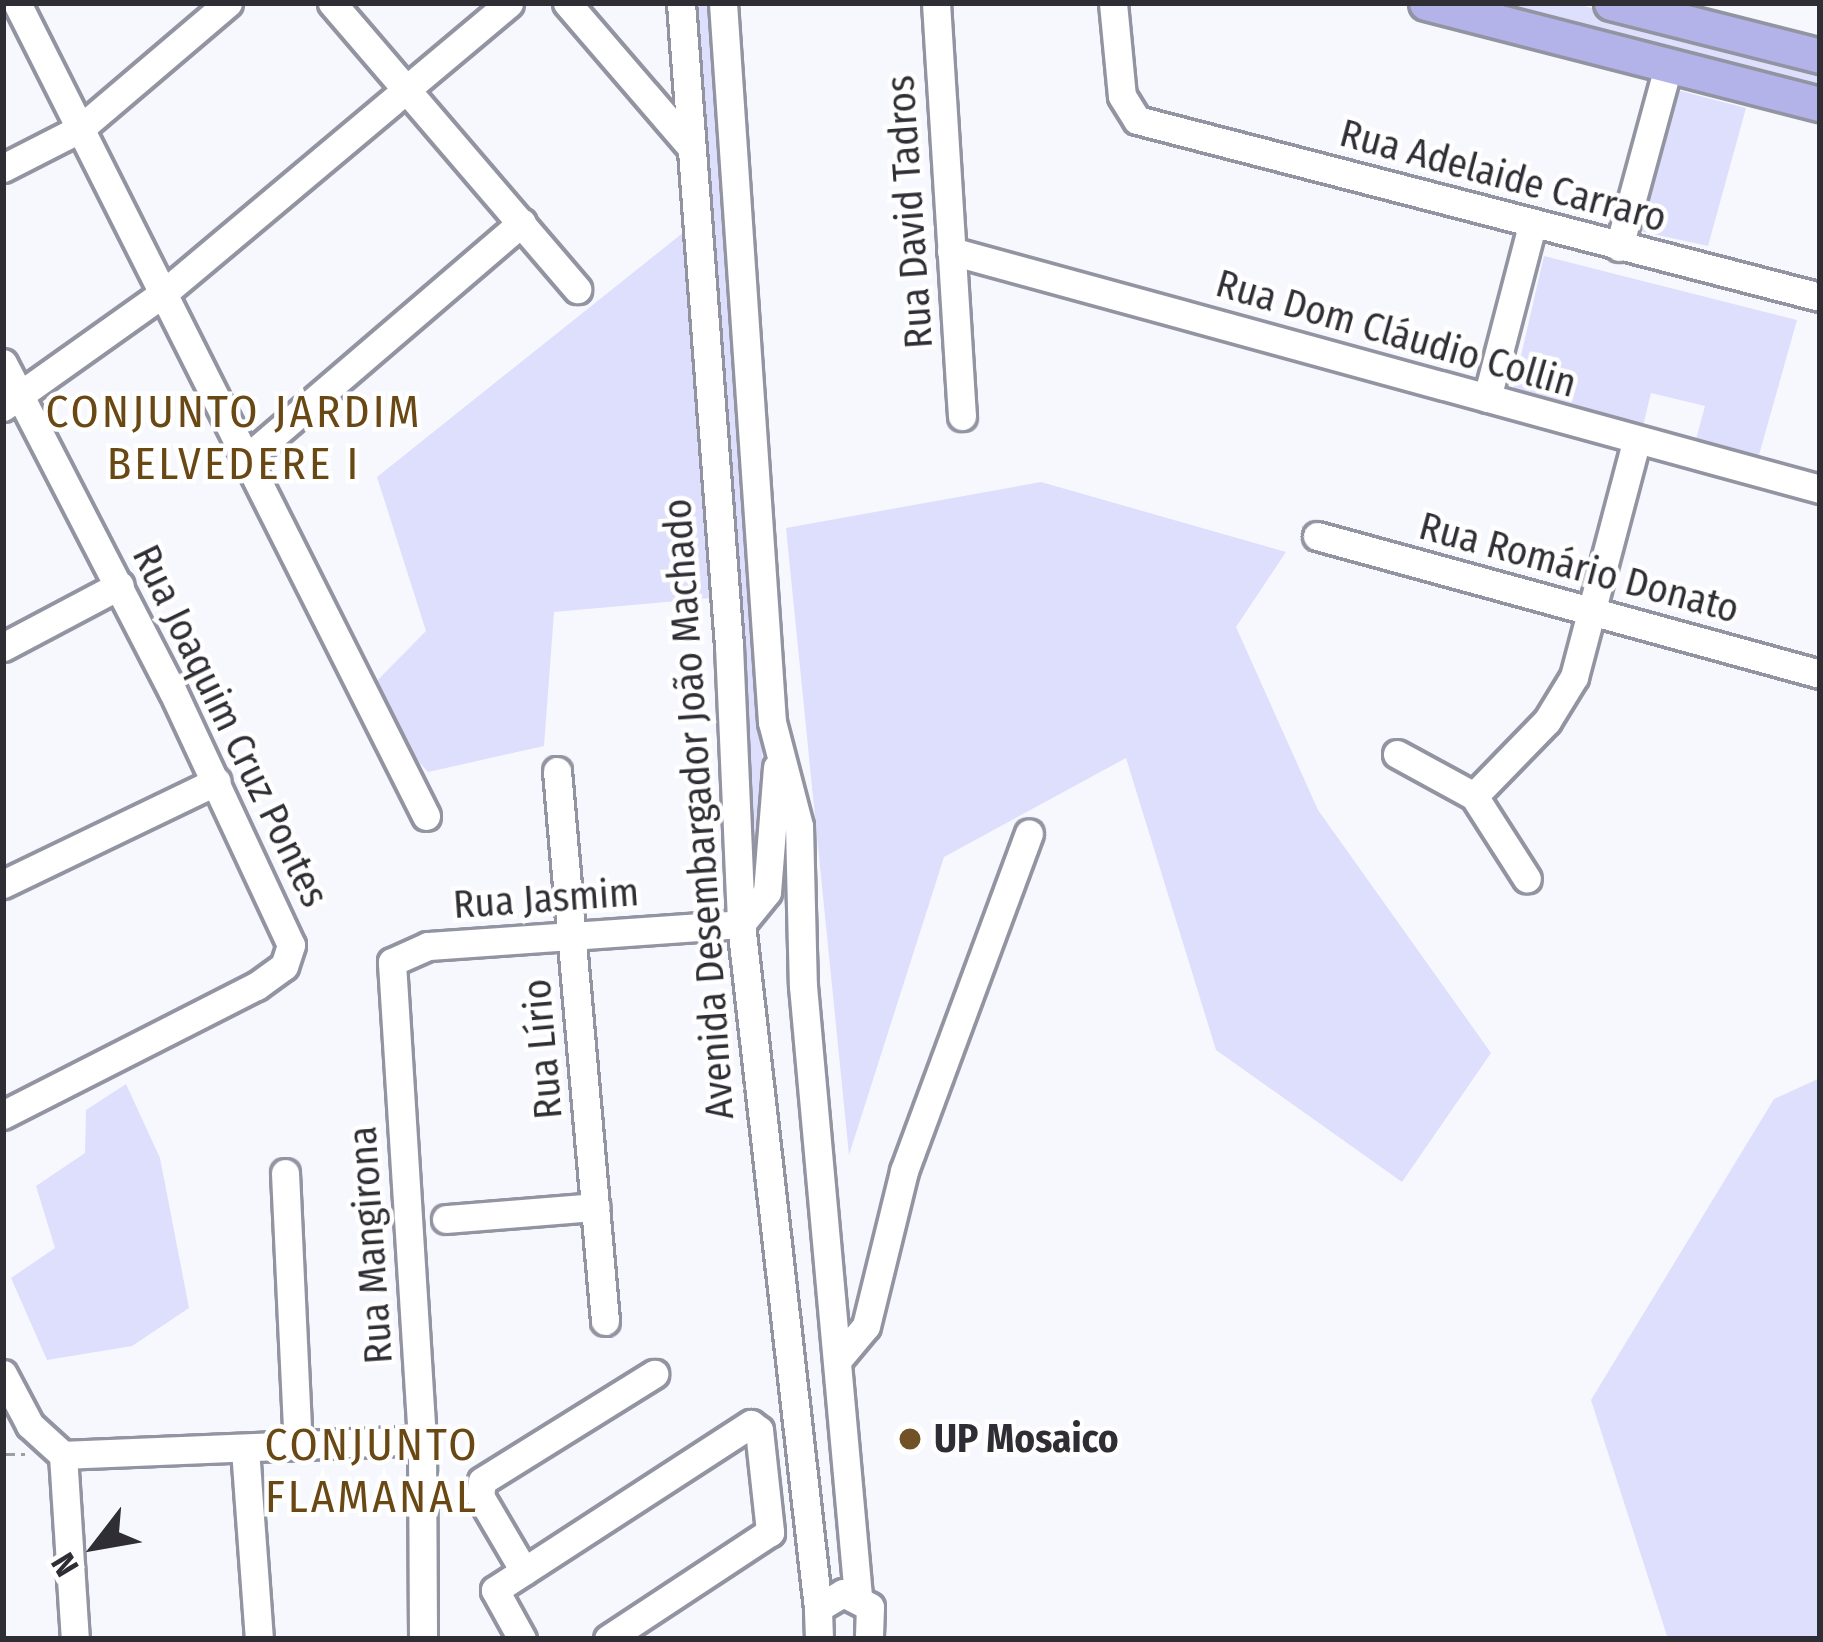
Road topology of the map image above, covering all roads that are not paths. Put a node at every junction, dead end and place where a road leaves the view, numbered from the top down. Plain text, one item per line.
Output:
1 (17, 3) edge
2 (228, 3) edge
3 (332, 3) edge
4 (509, 3) edge
5 (567, 3) edge
6 (681, 3) edge
7 (723, 3) edge
8 (936, 3) edge
9 (1113, 3) edge
10 (1426, 3) edge
11 (1611, 3) edge
12 (1769, 44) junction
13 (1820, 56) edge
14 (1668, 67) junction
15 (1759, 88) junction
16 (407, 92) junction
17 (1820, 104) edge
18 (82, 128) junction
19 (689, 145) junction
20 (3, 168) edge
21 (522, 222) junction
22 (1532, 225) junction
23 (1619, 247) junction
24 (951, 251) junction
25 (578, 289) dead end
26 (164, 292) junction
27 (1820, 297) edge
28 (3, 363) edge
29 (1487, 398) junction
30 (12, 403) edge
31 (962, 416) dead end
32 (1636, 443) junction
33 (247, 458) junction
34 (1820, 489) edge
35 (1317, 536) dead end
36 (119, 585) junction
37 (1594, 614) junction
38 (3, 647) edge
39 (1820, 674) edge
40 (778, 751) junction
41 (1397, 754) dead end
42 (557, 771) dead end
43 (217, 781) junction
44 (1474, 796) junction
45 (426, 816) dead end
46 (1029, 833) dead end
47 (1527, 880) dead end
48 (3, 884) edge
49 (741, 924) junction
50 (572, 936) junction
51 (428, 946) joint
52 (3, 1114) edge
53 (285, 1173) dead end
54 (596, 1207) junction
55 (446, 1219) dead end
56 (605, 1321) dead end
57 (840, 1357) junction
58 (3, 1374) edge
59 (654, 1374) dead end
60 (422, 1440) junction
61 (298, 1446) junction
62 (245, 1449) junction
63 (63, 1455) junction
64 (524, 1571) junction
65 (859, 1597) junction
66 (818, 1608) junction
67 (423, 1637) edge
68 (75, 1639) edge
69 (259, 1639) edge
70 (522, 1639) edge
71 (608, 1639) edge
72 (818, 1639) edge
73 (869, 1639) edge

1 - 18 street
2 - 18 street
3 - 16 street
4 - 16 street
5 - 19 street
6 - 19 street, Avenida Desembargador João Machado
7 - 40 street, Avenida Desembargador João Machado
8 - 24 street, Rua David Tadros
9 - 22 street, Rua Adelaide Carraro
10 - 14 main road
11 - 12 main road
12 - 13 main road
12 - 15 main road
14 - 15 main road
14 - 23 street
15 - 17 main road
16 - 21 street
16 - 26 street
18 - 20 street
18 - 26 street
19 - 49 street, Avenida Desembargador João Machado
21 - 25 street
21 - 33 street
22 - 23 street, Rua Adelaide Carraro
22 - 29 street
23 - 27 street, Rua Adelaide Carraro
24 - 29 street, Rua Dom Cláudio Collin
24 - 31 street, Rua David Tadros
26 - 30 street
26 - 33 street
28 - 30 street, Rua Joaquim Cruz Pontes
29 - 32 street, Rua Dom Cláudio Collin
30 - 36 street, Rua Joaquim Cruz Pontes
32 - 34 street, Rua Dom Cláudio Collin
32 - 37 street
33 - 45 street
35 - 37 street, Rua Romário Donato
36 - 38 street
36 - 43 street, Rua Joaquim Cruz Pontes
37 - 39 street, Rua Romário Donato
37 - 44 street
40 - 49 street
40 - 57 street, Avenida Desembargador João Machado
41 - 44 street
42 - 50 street, Rua Lírio
43 - 48 street
43 - 52 street, Rua Joaquim Cruz Pontes
44 - 47 street
46 - 57 street
49 - 50 street, Rua Jasmim
49 - 66 street, Avenida Desembargador João Machado
50 - 51 street, Rua Jasmim
50 - 54 street, Rua Lírio
51 - 60 street, Rua Mangirona
53 - 61 street
54 - 55 street
54 - 56 street, Rua Lírio
57 - 65 street, Avenida Desembargador João Machado
58 - 63 street
59 - 64 street
60 - 61 street
60 - 67 street, Rua Mangirona
61 - 62 street
62 - 63 street
62 - 69 street
63 - 68 street
64 - 70 street
64 - 71 street
65 - 66 street
65 - 73 street, Avenida Desembargador João Machado
66 - 72 street, Avenida Desembargador João Machado

